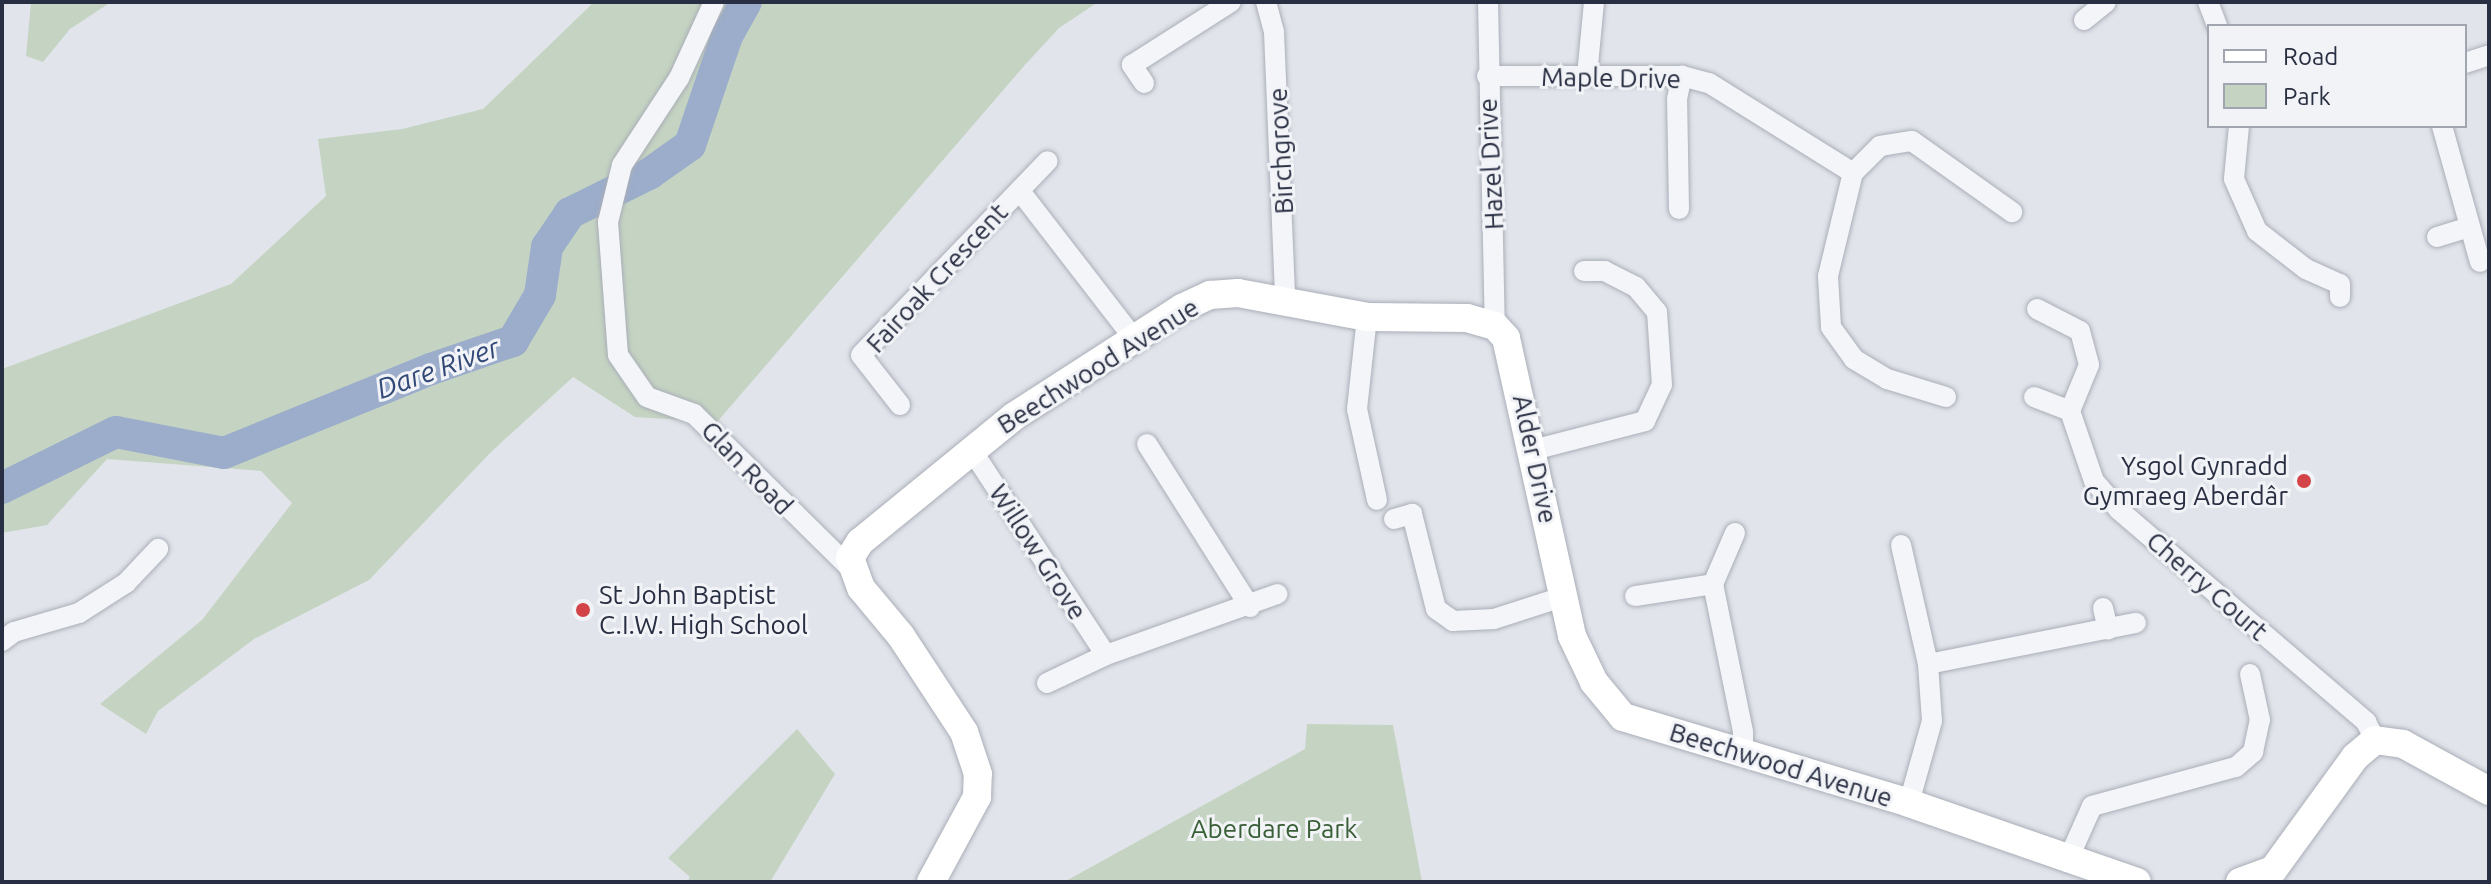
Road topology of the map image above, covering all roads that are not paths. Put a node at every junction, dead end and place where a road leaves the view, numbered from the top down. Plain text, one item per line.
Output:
1 (714, 2) edge
2 (1231, 2) edge
3 (1266, 2) edge
4 (1488, 2) edge
5 (1594, 2) edge
6 (2106, 2) edge
7 (2208, 2) edge
8 (2084, 20) dead end
9 (2216, 24) edge
10 (2489, 55) edge
11 (2467, 62) edge
12 (1487, 76) junction
13 (1587, 76) junction
14 (1682, 76) junction
15 (1144, 83) dead end
16 (2239, 128) edge
17 (2443, 128) edge
18 (1048, 161) dead end
19 (1853, 173) junction
20 (1020, 191) junction
21 (1679, 209) dead end
22 (2012, 212) dead end
23 (2469, 227) junction
24 (2437, 237) dead end
25 (2480, 262) dead end
26 (1584, 271) dead end
27 (2340, 297) dead end
28 (1285, 300) junction
29 (2037, 309) dead end
30 (1367, 317) junction
31 (1495, 326) junction
32 (1133, 337) junction
33 (1946, 397) dead end
34 (2034, 397) dead end
35 (900, 405) dead end
36 (2070, 411) junction
37 (1147, 444) dead end
38 (971, 449) junction
39 (1533, 450) junction
40 (1377, 500) dead end
41 (1394, 519) dead end
42 (1735, 533) dead end
43 (1901, 545) dead end
44 (158, 549) dead end
45 (849, 567) junction
46 (1713, 584) junction
47 (1277, 594) dead end
48 (1565, 596) junction
49 (1635, 596) dead end
50 (1250, 607) junction
51 (2103, 608) dead end
52 (2136, 623) dead end
53 (2108, 629) junction
54 (2, 641) edge
55 (1106, 655) junction
56 (1928, 664) junction
57 (2250, 674) dead end
58 (1047, 683) dead end
59 (2375, 740) junction
60 (1743, 757) junction
61 (2489, 791) edge
62 (1909, 803) junction
63 (2067, 862) junction
64 (931, 882) edge
65 (2137, 882) edge
66 (2240, 882) edge

1 - 45 street, Glan Road
2 - 15 street
3 - 28 street, Birchgrove
4 - 12 street, Hazel Drive
5 - 13 street
6 - 8 street
7 - 9 street
10 - 11 street
12 - 13 street, Maple Drive
12 - 31 street, Hazel Drive
13 - 14 street, Maple Drive
14 - 19 street, Maple Drive
14 - 21 street
16 - 27 street
17 - 23 street
18 - 20 street, Fairoak Crescent
19 - 22 street
19 - 33 street
20 - 32 street, Fairoak Crescent
20 - 35 street, Fairoak Crescent
23 - 24 street
23 - 25 street
26 - 39 street
28 - 30 street, Beechwood Avenue
28 - 32 street, Beechwood Avenue
29 - 36 street
30 - 31 street, Beechwood Avenue
30 - 40 street
31 - 39 street, Alder Drive
32 - 38 street, Beechwood Avenue
34 - 36 street
36 - 59 street, Cherry Court
37 - 50 street
38 - 45 street, Beechwood Avenue
38 - 55 street, Willow Grove
39 - 48 street, Alder Drive
41 - 48 street
42 - 46 street
43 - 56 street
44 - 54 street
45 - 64 street, Glan Road
46 - 49 street
46 - 60 street
47 - 50 street
48 - 60 street, Beechwood Avenue
50 - 55 street
51 - 53 street
52 - 53 street
53 - 56 street
55 - 58 street
56 - 62 street
57 - 63 street
59 - 61 street
59 - 66 street
60 - 62 street, Beechwood Avenue
62 - 63 street, Beechwood Avenue
63 - 65 street, Beechwood Avenue

